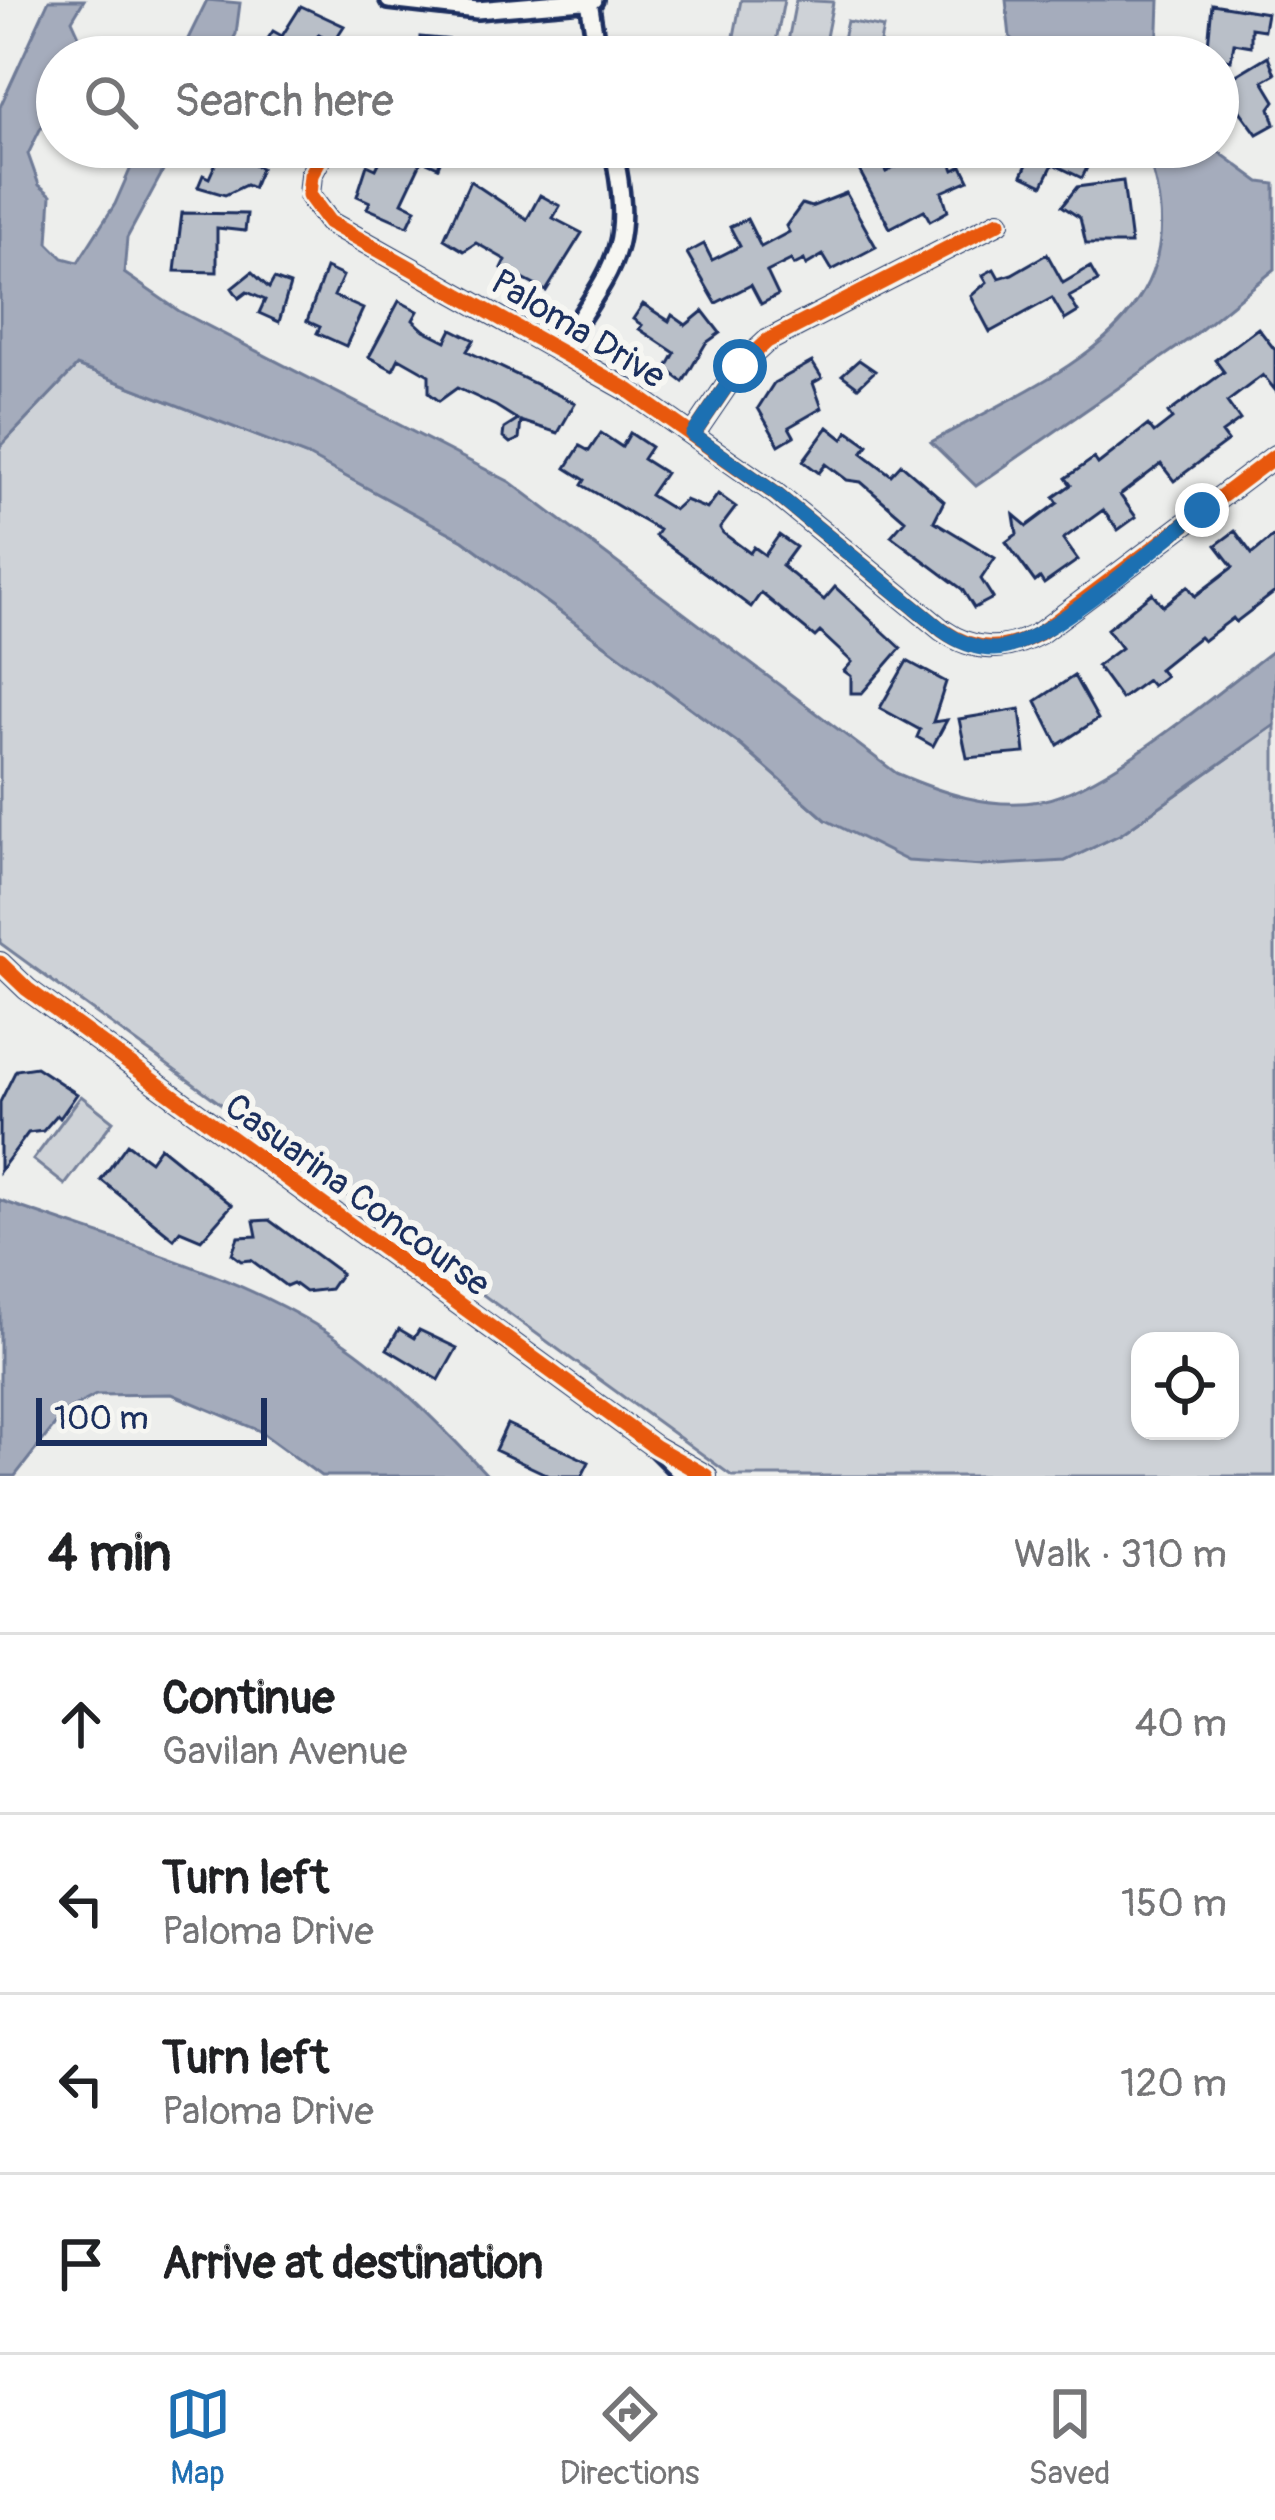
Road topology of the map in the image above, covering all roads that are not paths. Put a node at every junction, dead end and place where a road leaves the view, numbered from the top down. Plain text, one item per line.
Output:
1 (389, 0) edge
2 (591, 0) edge
3 (595, 36) edge
4 (315, 168) edge
5 (617, 168) edge
6 (999, 223) dead end
7 (560, 349) junction
8 (693, 435) junction
9 (1275, 456) edge
10 (0, 963) edge
11 (0, 978) edge
12 (27, 989) junction
13 (655, 1447) junction
14 (684, 1476) edge
15 (706, 1476) edge

1 - 2 street
2 - 3 street
4 - 7 street, Paloma Drive
5 - 7 street
6 - 8 street
7 - 8 street, Paloma Drive
8 - 9 street, Paloma Drive
10 - 12 street, Casuarina Concourse
11 - 12 street, Casuarina Concourse
12 - 13 street, Casuarina Concourse
13 - 14 street, Casuarina Concourse
13 - 15 street, Casuarina Concourse

